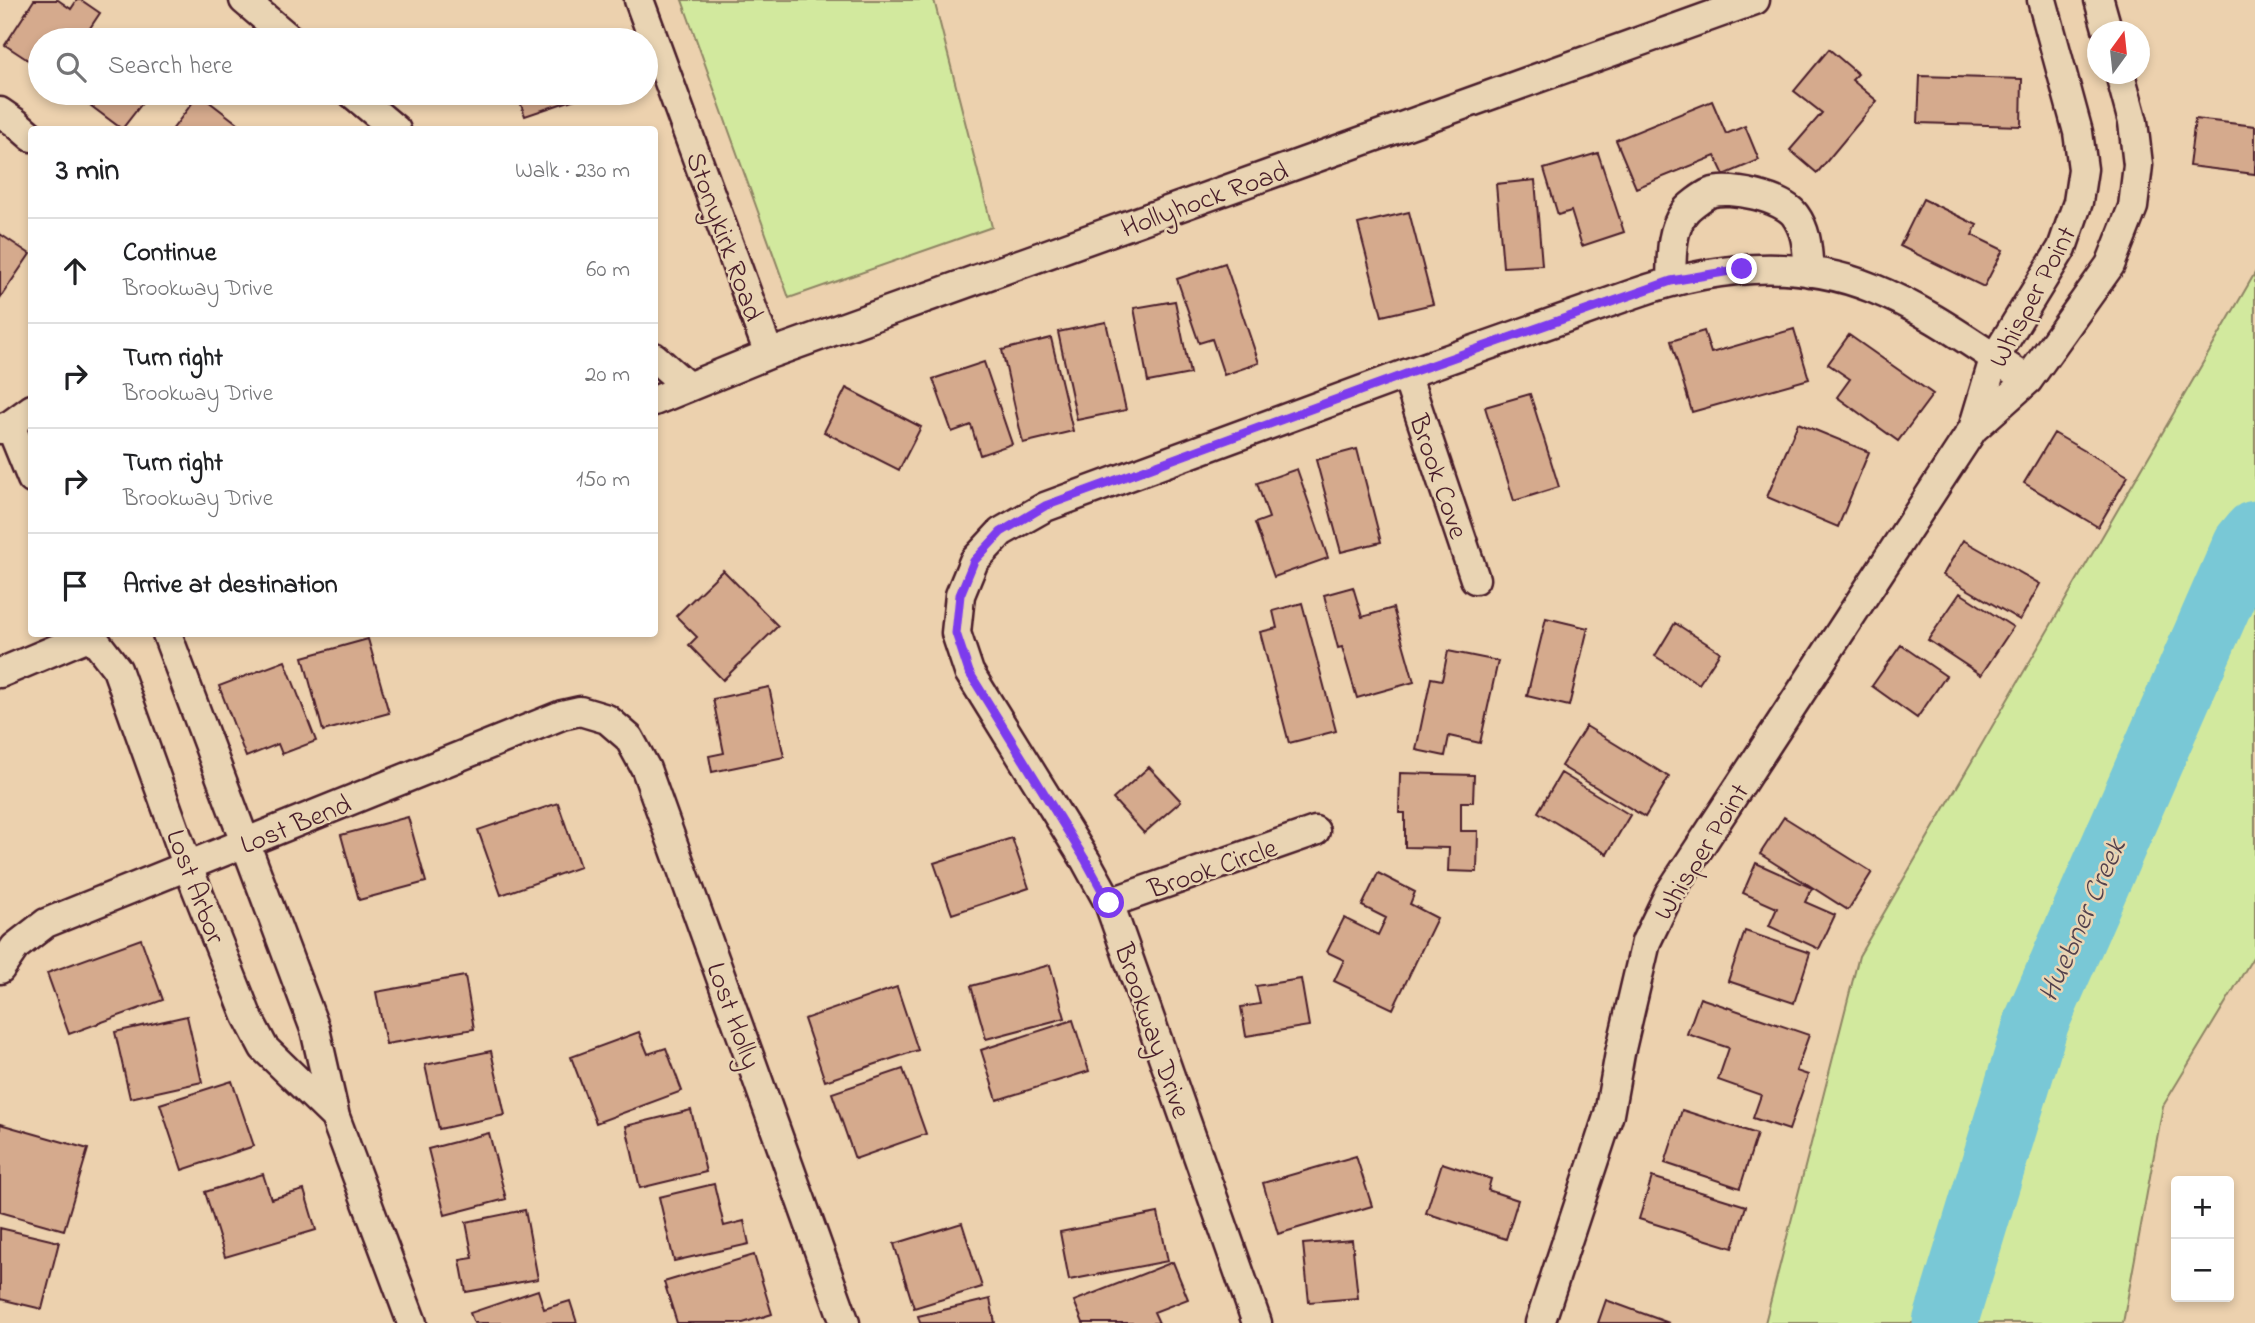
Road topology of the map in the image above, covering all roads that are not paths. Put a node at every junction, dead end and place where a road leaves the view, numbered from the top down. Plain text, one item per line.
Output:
1 (639, 0) edge
2 (1755, 0) edge
3 (2042, 0) edge
4 (2099, 0) edge
5 (246, 1) edge
6 (2105, 21) edge
7 (277, 28) edge
8 (649, 28) edge
9 (658, 52) edge
10 (2123, 84) edge
11 (366, 105) edge
12 (0, 112) edge
13 (391, 126) edge
14 (28, 133) edge
15 (1809, 272) junction
16 (1671, 281) junction
17 (769, 354) junction
18 (1994, 359) junction
19 (658, 361) edge
20 (1406, 374) junction
21 (2028, 380) junction
22 (688, 387) junction
23 (658, 399) edge
24 (14, 421) edge
25 (1973, 429) junction
26 (28, 466) edge
27 (1475, 579) dead end
28 (84, 637) edge
29 (93, 637) edge
30 (168, 637) edge
31 (0, 673) edge
32 (607, 719) joint
33 (1315, 831) dead end
34 (245, 844) junction
35 (188, 867) junction
36 (1109, 903) junction
37 (0, 969) edge
38 (335, 1117) junction
39 (412, 1323) edge
40 (845, 1323) edge
41 (1256, 1323) edge
42 (1539, 1323) edge

1 - 8 street, Stonykirk Road
2 - 17 street, Hollyhock Road
3 - 18 street, Whisper Point
4 - 6 street
5 - 7 street
9 - 17 street, Stonykirk Road
10 - 21 street, Whisper Point
11 - 13 street
12 - 14 street
15 - 16 street, Brookway Drive
15 - 16 street
15 - 18 street, Brookway Drive
16 - 20 street, Brookway Drive
17 - 22 street, Hollyhock Road
18 - 21 street, Brookway Drive
18 - 25 street, Whisper Point
19 - 22 street
20 - 27 street, Brook Cove
20 - 36 street, Brookway Drive
21 - 25 street, Whisper Point
22 - 23 street, Hollyhock Road
24 - 26 street
25 - 42 street, Whisper Point
28 - 31 street
29 - 35 street, Lost Arbor
30 - 34 street, Lost Arbor
32 - 34 street, Lost Bend
32 - 40 street, Lost Holly
33 - 36 street, Brook Circle
34 - 35 street, Lost Bend
34 - 38 street, Lost Arbor
35 - 37 street, Lost Bend
35 - 38 street, Lost Arbor
36 - 41 street, Brookway Drive
38 - 39 street, Lost Arbor

